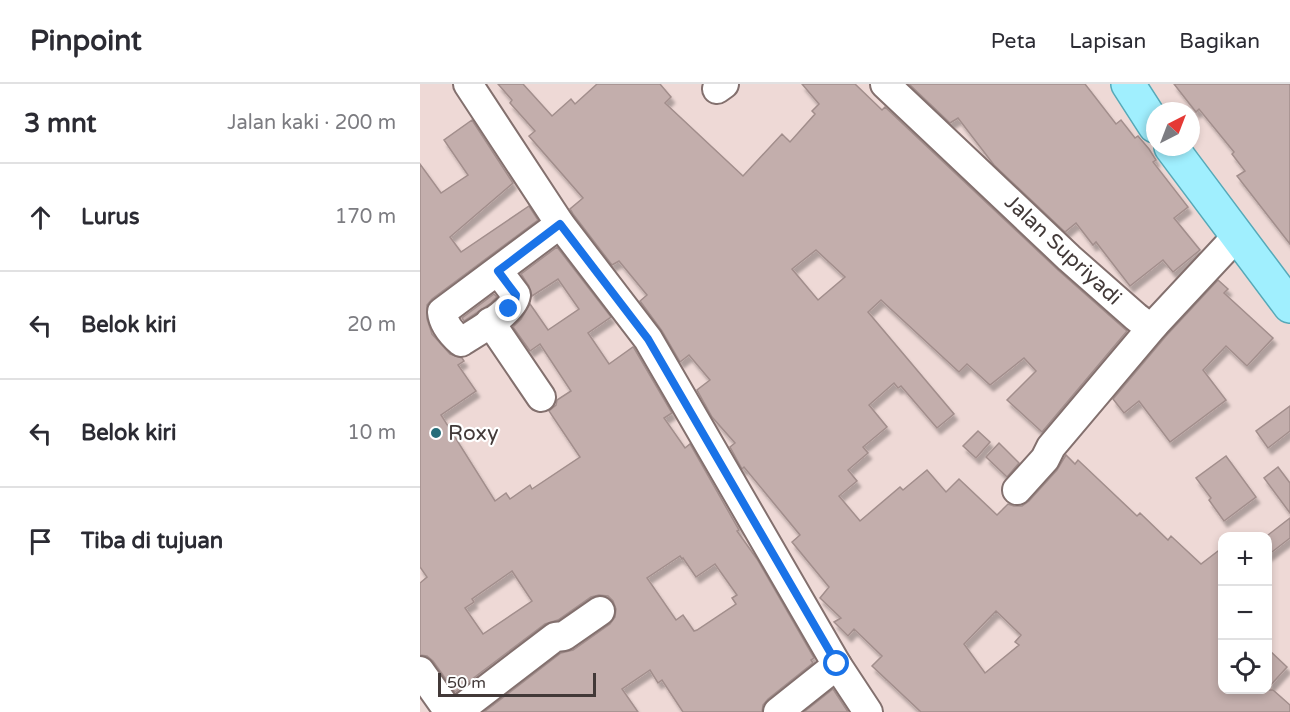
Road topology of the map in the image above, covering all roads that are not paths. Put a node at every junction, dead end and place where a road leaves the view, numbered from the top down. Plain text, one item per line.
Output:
1 (468, 84) edge
2 (885, 84) edge
3 (1128, 84) edge
4 (1146, 112) edge
5 (1178, 156) edge
6 (560, 224) junction
7 (1238, 235) junction
8 (498, 271) junction
9 (1290, 306) edge
10 (490, 322) junction
11 (1154, 325) junction
12 (541, 397) dead end
13 (1017, 490) dead end
14 (600, 611) dead end
15 (837, 664) junction
16 (420, 671) edge
17 (449, 712) edge
18 (457, 712) edge
19 (778, 712) edge
20 (867, 712) edge

1 - 6 street
2 - 11 street, Jalan Supriyadi
3 - 4 main road
5 - 7 main road
6 - 8 street
6 - 15 street
7 - 9 main road
7 - 11 street
8 - 10 street
8 - 10 street
10 - 12 street
11 - 13 street
14 - 18 street
15 - 19 street
15 - 20 street
16 - 17 street

